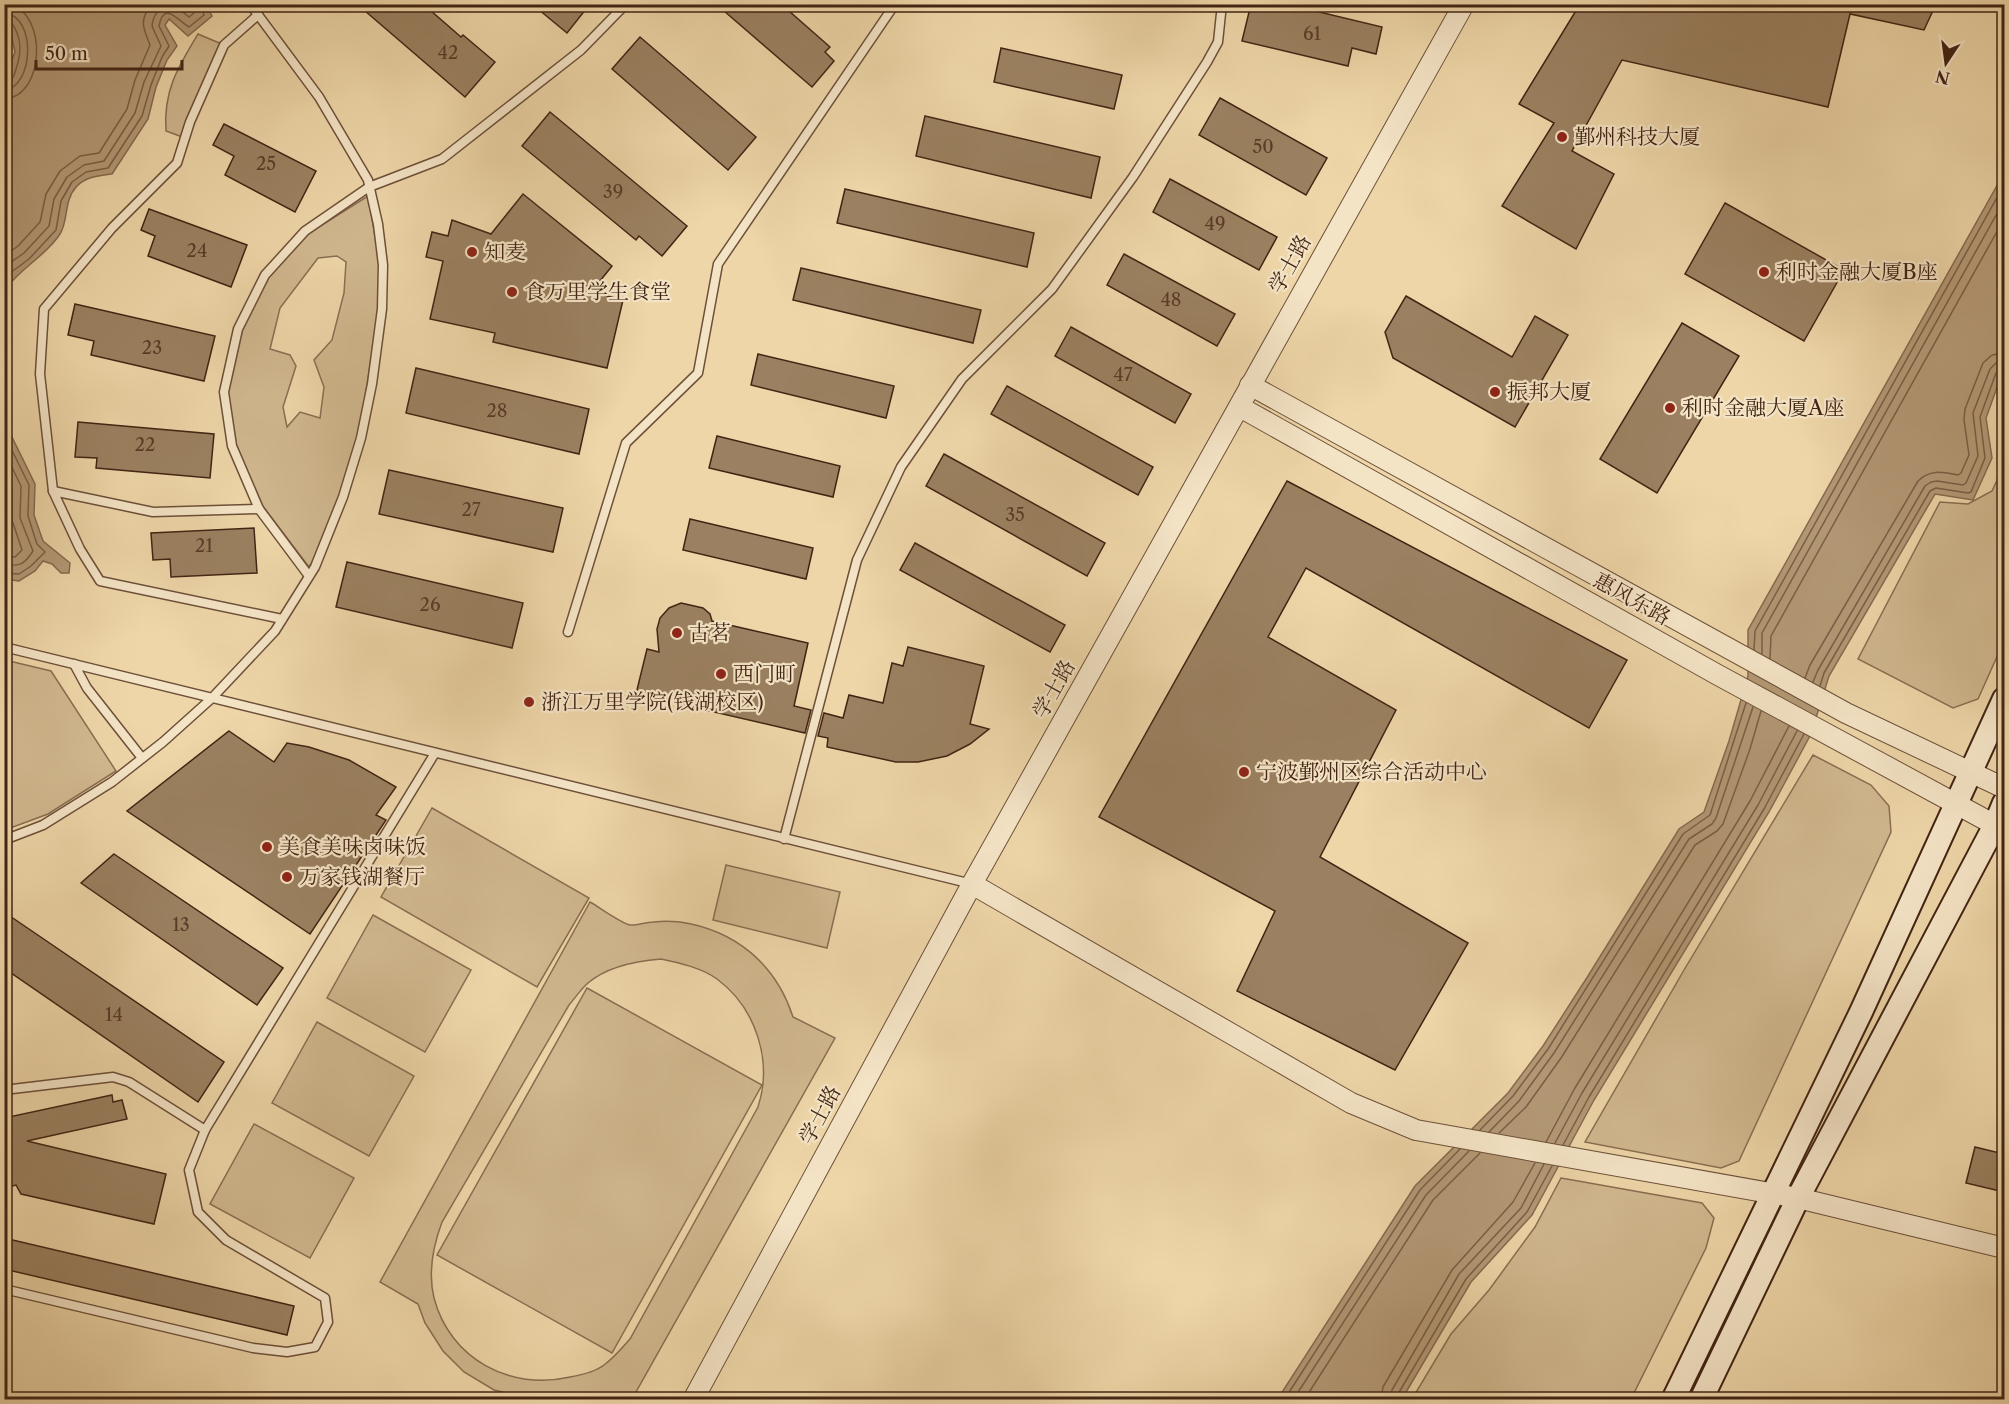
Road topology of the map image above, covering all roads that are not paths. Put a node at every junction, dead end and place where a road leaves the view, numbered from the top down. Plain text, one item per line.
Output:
1 (250, 4) edge
2 (626, 4) edge
3 (895, 4) edge
4 (1222, 4) edge
5 (1464, 4) edge
6 (258, 15) junction
7 (369, 187) junction
8 (1250, 384) junction
9 (1240, 406) junction
10 (53, 490) junction
11 (259, 509) junction
12 (309, 576) junction
13 (282, 619) junction
14 (568, 632) dead end
15 (4, 647) edge
16 (74, 664) junction
17 (212, 698) junction
18 (2004, 699) edge
19 (435, 753) junction
20 (142, 758) junction
21 (1971, 772) junction
22 (2004, 788) edge
23 (2004, 803) edge
24 (1956, 804) junction
25 (2000, 826) edge
26 (784, 838) junction
27 (4, 840) edge
28 (972, 885) junction
29 (4, 1090) edge
30 (205, 1130) junction
31 (1773, 1193) junction
32 (1798, 1198) junction
33 (2004, 1248) edge
34 (4, 1289) edge
35 (693, 1400) edge
36 (1673, 1400) edge
37 (1701, 1400) edge

1 - 6 lane
2 - 7 lane
3 - 14 lane
4 - 26 lane
5 - 8 street, 学士路
6 - 7 lane
6 - 10 lane
7 - 11 lane
7 - 12 lane
8 - 9 street, 学士路
8 - 21 street, 惠风东路
9 - 24 street, 惠风东路
9 - 28 street, 学士路
10 - 11 lane
10 - 13 lane
11 - 12 lane
12 - 13 lane
13 - 17 lane
15 - 16 lane
16 - 17 lane
16 - 20 lane
17 - 19 lane
17 - 20 lane
18 - 21 main road
19 - 26 lane
19 - 30 lane
20 - 27 lane
21 - 22 street, 惠风东路
21 - 24 main road
23 - 25 main road
24 - 25 street, 惠风东路
24 - 31 main road
25 - 32 main road
26 - 28 lane
28 - 31 street
28 - 35 street, 学士路
29 - 30 lane
30 - 34 lane
31 - 32 street
31 - 36 main road
32 - 33 street
32 - 37 main road

